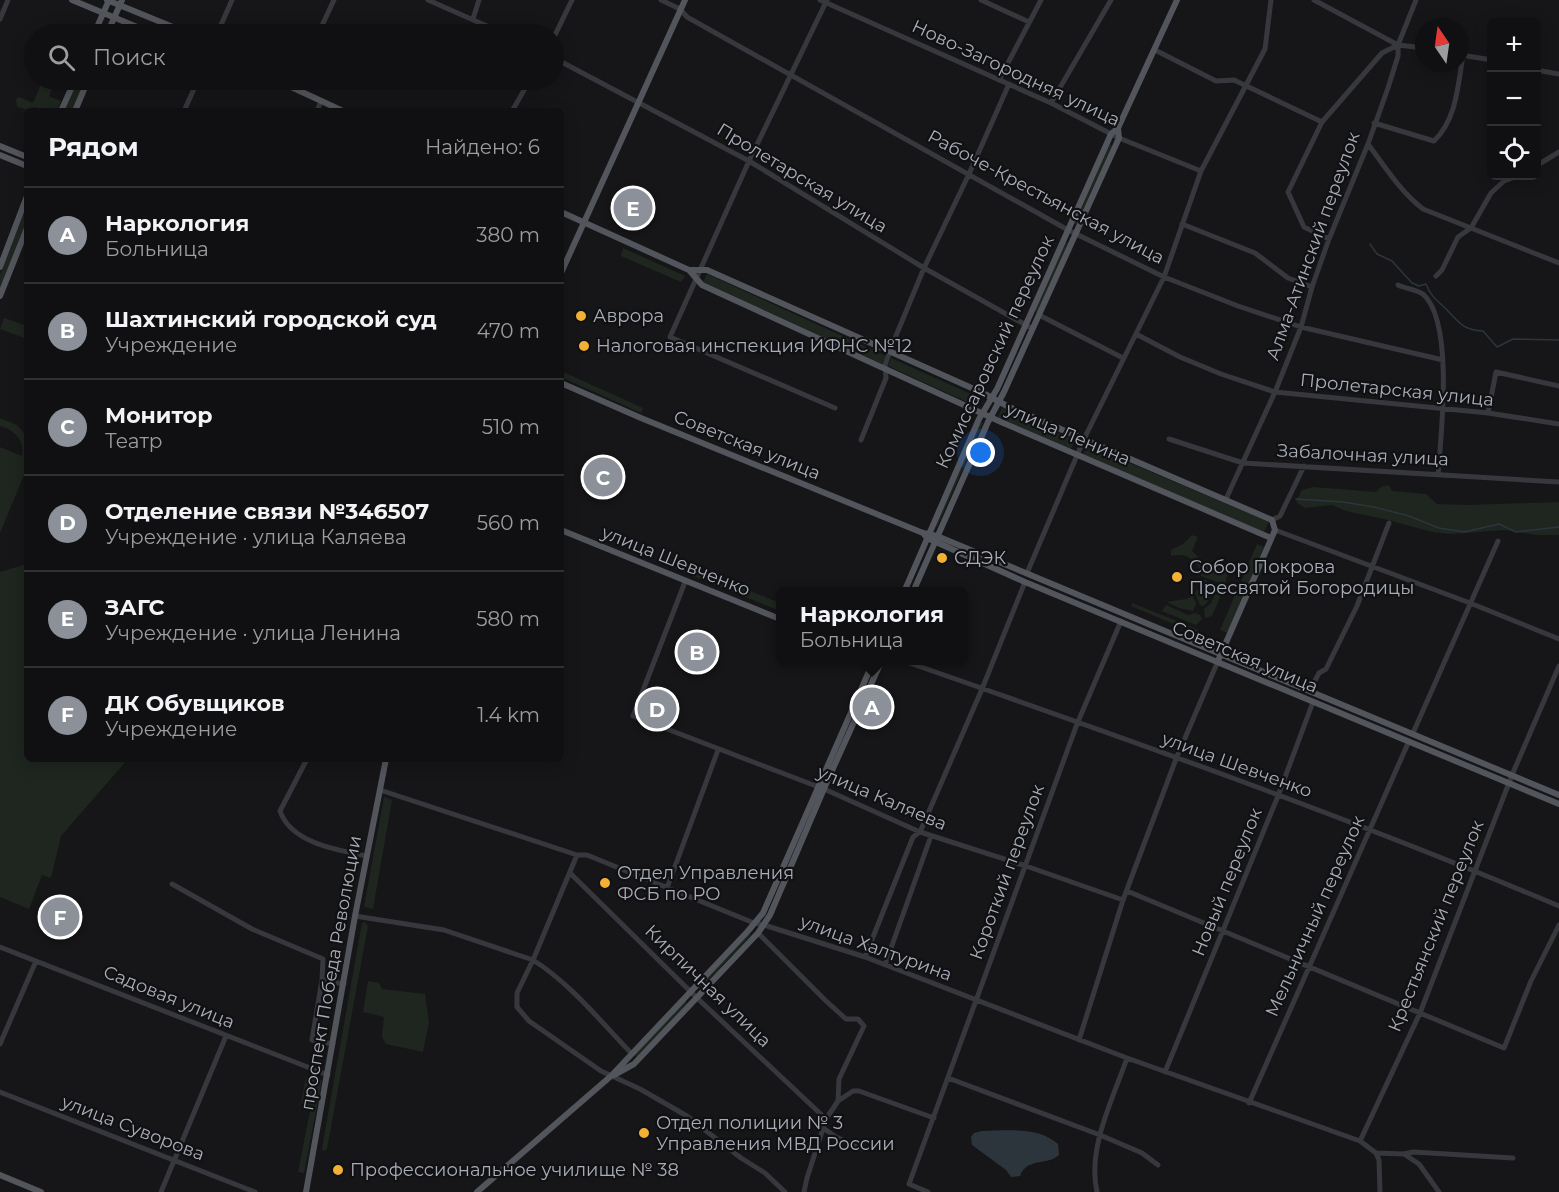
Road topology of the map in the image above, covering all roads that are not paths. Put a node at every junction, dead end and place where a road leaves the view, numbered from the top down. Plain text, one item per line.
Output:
1 (8, 0) edge
2 (72, 0) edge
3 (108, 0) edge
4 (232, 0) edge
5 (334, 0) edge
6 (428, 0) edge
7 (479, 0) edge
8 (573, 0) edge
9 (661, 0) edge
10 (685, 0) edge
11 (981, 0) edge
12 (1041, 0) edge
13 (1111, 0) edge
14 (1177, 0) edge
15 (1271, 0) edge
16 (1314, 0) edge
17 (1416, 0) edge
18 (824, 1) edge
19 (121, 3) edge
20 (680, 9) junction
21 (104, 13) junction
22 (114, 18) junction
23 (0, 19) edge
24 (473, 19) junction
25 (1029, 22) junction
26 (99, 24) edge
27 (111, 24) edge
28 (129, 24) edge
29 (168, 24) edge
30 (221, 24) edge
31 (323, 24) edge
32 (484, 24) edge
33 (561, 24) edge
34 (1398, 45) junction
35 (1415, 47) edge
36 (1155, 50) junction
37 (1469, 56) edge
38 (1487, 59) edge
39 (564, 63) edge
40 (1541, 71) edge
41 (1458, 72) edge
42 (791, 74) junction
43 (1559, 74) edge
44 (999, 80) junction
45 (1009, 84) junction
46 (1246, 86) junction
47 (70, 90) edge
48 (84, 90) edge
49 (193, 90) edge
50 (299, 90) edge
51 (524, 90) edge
52 (321, 100) junction
53 (639, 102) junction
54 (1051, 103) junction
55 (62, 108) edge
56 (76, 108) edge
57 (185, 108) edge
58 (318, 108) edge
59 (329, 108) edge
60 (514, 108) edge
61 (1322, 122) junction
62 (1374, 123) junction
63 (1118, 128) junction
64 (1111, 134) junction
65 (1119, 138) junction
66 (1368, 144) junction
67 (0, 146) edge
68 (1559, 152) edge
69 (0, 154) edge
70 (24, 156) edge
71 (749, 161) junction
72 (1541, 163) edge
73 (24, 165) edge
74 (1201, 171) junction
75 (969, 174) junction
76 (1507, 180) edge
77 (24, 204) edge
78 (564, 214) edge
79 (583, 223) junction
80 (1182, 224) junction
81 (1471, 228) junction
82 (1068, 230) junction
83 (1076, 234) junction
84 (24, 236) edge
85 (1329, 239) junction
86 (1559, 263) edge
87 (564, 266) edge
88 (0, 267) edge
89 (924, 268) junction
90 (700, 269) junction
91 (689, 270) junction
92 (1436, 276) dead end
93 (1164, 277) junction
94 (696, 279) junction
95 (1398, 285) dead end
96 (1312, 287) junction
97 (0, 296) edge
98 (1039, 315) junction
99 (1025, 326) junction
100 (1301, 327) junction
101 (1033, 329) junction
102 (1136, 334) junction
103 (890, 352) junction
104 (1123, 358) junction
105 (1443, 360) junction
106 (885, 370) junction
107 (564, 384) edge
108 (1559, 386) edge
109 (1275, 392) junction
110 (991, 397) junction
111 (998, 401) junction
112 (835, 408) dead end
113 (1442, 409) junction
114 (1488, 413) junction
115 (982, 414) junction
116 (990, 417) junction
117 (1559, 424) edge
118 (1084, 439) junction
119 (1169, 439) dead end
120 (861, 440) dead end
121 (1078, 454) junction
122 (1243, 463) junction
123 (1304, 466) junction
124 (1438, 475) junction
125 (1559, 482) edge
126 (1226, 499) junction
127 (1272, 520) junction
128 (1389, 523) dead end
129 (1275, 530) junction
130 (564, 531) edge
131 (930, 536) junction
132 (1271, 538) junction
133 (1498, 541) dead end
134 (1372, 567) junction
135 (1027, 573) junction
136 (685, 582) junction
137 (1025, 582) junction
138 (906, 587) edge
139 (914, 587) edge
140 (1470, 603) junction
141 (776, 617) edge
142 (1121, 621) junction
143 (1559, 639) edge
144 (1222, 653) junction
145 (1218, 661) junction
146 (872, 665) edge
147 (880, 665) edge
148 (915, 665) edge
149 (1559, 666) edge
150 (982, 689) junction
151 (1310, 690) junction
152 (1313, 702) junction
153 (1077, 724) junction
154 (1413, 733) junction
155 (1409, 741) junction
156 (718, 750) junction
157 (1176, 759) junction
158 (305, 762) edge
159 (385, 762) edge
160 (1512, 775) junction
161 (1509, 782) junction
162 (821, 788) junction
163 (380, 790) junction
164 (1559, 795) edge
165 (1278, 796) junction
166 (1559, 804) edge
167 (1370, 831) junction
168 (920, 832) junction
169 (931, 836) junction
170 (577, 855) junction
171 (367, 856) junction
172 (1026, 866) junction
173 (1475, 871) junction
174 (570, 873) junction
175 (172, 884) dead end
176 (667, 888) junction
177 (1127, 891) junction
178 (1123, 900) junction
179 (1559, 906) edge
180 (356, 916) junction
181 (754, 923) junction
182 (764, 924) junction
183 (1559, 925) edge
184 (1223, 931) junction
185 (758, 933) junction
186 (0, 947) edge
187 (865, 957) junction
188 (533, 960) junction
189 (36, 961) junction
190 (885, 965) junction
191 (1309, 967) junction
192 (322, 980) junction
193 (344, 984) junction
194 (690, 992) junction
195 (696, 997) junction
196 (976, 1001) junction
197 (1420, 1013) junction
198 (3, 1028) edge
199 (226, 1036) junction
200 (1079, 1040) junction
201 (0, 1044) edge
202 (333, 1044) junction
203 (632, 1054) junction
204 (1127, 1058) junction
205 (1165, 1072) junction
206 (328, 1075) junction
207 (611, 1076) junction
208 (948, 1078) junction
209 (0, 1092) edge
210 (838, 1101) junction
211 (1248, 1103) junction
212 (934, 1118) junction
213 (826, 1119) junction
214 (823, 1128) junction
215 (1100, 1135) junction
216 (1360, 1141) junction
217 (862, 1149) dead end
218 (1376, 1153) junction
219 (1404, 1154) junction
220 (1512, 1158) dead end
221 (175, 1160) junction
222 (1158, 1165) dead end
223 (0, 1176) edge
224 (41, 1192) edge
225 (161, 1192) edge
226 (255, 1192) edge
227 (306, 1192) edge
228 (477, 1192) edge
229 (785, 1192) edge
230 (804, 1192) edge
231 (928, 1192) edge
232 (1097, 1192) edge
233 (1380, 1192) edge
234 (1439, 1192) edge

1 - 23 street
2 - 21 main road
3 - 19 main road
3 - 21 main road
4 - 30 street
5 - 31 street
6 - 24 street
7 - 24 street
8 - 33 street
9 - 20 street, Рабоче-Крестьянская улица
10 - 20 main road
11 - 25 street
12 - 25 street
13 - 54 street
14 - 36 main road, Комиссаровский переулок
15 - 46 street
16 - 34 street
17 - 34 street, Алма-Атинский переулок
18 - 42 street
18 - 44 street, Ново-Загородняя улица
19 - 22 main road
19 - 29 main road
20 - 42 street, Рабоче-Крестьянская улица
20 - 53 main road
21 - 22 main road
21 - 26 main road
22 - 27 main road
22 - 28 main road
24 - 32 street
25 - 44 street
34 - 35 street
34 - 61 street
34 - 62 street, Алма-Атинский переулок
36 - 46 street
36 - 63 main road, Комиссаровский переулок
37 - 38 street
39 - 53 street, Пролетарская улица
40 - 43 street
41 - 62 street
42 - 71 street
42 - 75 street, Рабоче-Крестьянская улица
44 - 45 street, Ново-Загородняя улица
45 - 54 street, Ново-Загородняя улица
45 - 75 street
46 - 61 street
46 - 74 street
47 - 55 main road
48 - 56 main road
49 - 57 street
50 - 52 main road
51 - 60 street
52 - 58 street
52 - 59 main road
53 - 71 street, Пролетарская улица
53 - 79 main road
54 - 64 street, Ново-Загородняя улица
61 - 85 street
62 - 66 street, Алма-Атинский переулок
63 - 64 main road, Комиссаровский переулок
63 - 65 main road, Комиссаровский переулок
64 - 65 street, Ново-Загородняя улица
64 - 82 main road, Комиссаровский переулок
65 - 74 street, Ново-Загородняя улица
65 - 83 main road, Комиссаровский переулок
66 - 81 street
66 - 85 street, Алма-Атинский переулок
67 - 70 main road
68 - 72 street
69 - 73 main road
71 - 89 street, Пролетарская улица
71 - 90 street
74 - 80 street
75 - 82 street, Рабоче-Крестьянская улица
75 - 89 street
76 - 81 street
77 - 88 main road
78 - 79 main road, улица Ленина
79 - 87 main road
79 - 91 main road, улица Ленина
80 - 93 street
80 - 96 street
81 - 86 street
81 - 92 street
82 - 83 street, Рабоче-Крестьянская улица
82 - 99 main road, Комиссаровский переулок
83 - 93 street, Рабоче-Крестьянская улица
83 - 98 main road, Комиссаровский переулок
84 - 97 main road
85 - 96 street, Алма-Атинский переулок
89 - 99 street, Пролетарская улица
89 - 103 street
90 - 91 main road, улица Ленина
90 - 94 street
90 - 103 main road, улица Ленина
91 - 94 main road, улица Ленина
93 - 100 street, Рабоче-Крестьянская улица
93 - 102 street
94 - 106 main road, улица Ленина
94 - 112 street
95 - 105 street
96 - 100 street, Алма-Атинский переулок
98 - 101 main road, Комиссаровский переулок
98 - 104 street
99 - 101 street, Пролетарская улица
99 - 110 main road, Комиссаровский переулок
100 - 105 street, Рабоче-Крестьянская улица
100 - 109 street, Алма-Атинский переулок
101 - 111 main road, Комиссаровский переулок
102 - 104 street
102 - 109 street, Пролетарская улица
103 - 106 street
103 - 110 main road, улица Ленина
104 - 118 street
105 - 113 street
106 - 115 main road, улица Ленина
106 - 120 street
107 - 131 main road, Советская улица
108 - 114 street
109 - 113 street, Пролетарская улица
109 - 122 street, Алма-Атинский переулок
110 - 111 main road, улица Ленина
110 - 115 main road, Комиссаровский переулок
111 - 116 main road, Комиссаровский переулок
111 - 118 main road, улица Ленина
113 - 114 street, Пролетарская улица
113 - 124 street
114 - 117 street, Пролетарская улица
115 - 116 main road, улица Ленина
115 - 131 main road, Комиссаровский переулок
116 - 121 main road, улица Ленина
116 - 131 main road, Комиссаровский переулок
118 - 121 street
118 - 126 main road, улица Ленина
119 - 122 street, Забалочная улица
121 - 132 main road, улица Ленина
121 - 135 street
122 - 123 street, Забалочная улица
122 - 126 street, Алма-Атинский переулок
123 - 124 street, Забалочная улица
123 - 127 street
124 - 125 street, Забалочная улица
126 - 127 main road, улица Ленина
127 - 129 main road
128 - 134 street
129 - 132 main road
129 - 134 street
130 - 136 main road, улица Шевченко
131 - 135 main road, Советская улица
131 - 137 main road, Советская улица
131 - 138 main road, Комиссаровский переулок
131 - 139 main road, Комиссаровский переулок
132 - 144 main road
133 - 140 street
134 - 140 street
134 - 151 street
135 - 144 main road, Советская улица
136 - 141 main road, улица Шевченко
136 - 156 street, улица Каляева
137 - 142 main road, Советская улица
137 - 150 street
140 - 143 street
140 - 154 street
142 - 145 main road, Советская улица
142 - 153 street, Короткий переулок
144 - 145 main road
144 - 151 main road, Советская улица
145 - 152 main road, Советская улица
145 - 157 street
146 - 162 main road
147 - 162 main road
148 - 150 street, улица Шевченко
149 - 160 street, Крестьянский переулок
150 - 153 street, улица Шевченко
150 - 168 street
151 - 154 main road, Советская улица
152 - 155 main road, Советская улица
152 - 165 street, Новый переулок
153 - 157 street, улица Шевченко
153 - 172 street, Короткий переулок
154 - 160 main road, Советская улица
155 - 161 main road, Советская улица
155 - 167 street, Мельничный переулок
156 - 162 street, улица Каляева
156 - 176 street
157 - 165 street, улица Шевченко
157 - 177 street
158 - 171 street
159 - 163 main road, проспект Победа Революции
160 - 161 street, Крестьянский переулок
160 - 164 main road, Советская улица
161 - 166 main road, Советская улица
161 - 173 street, Крестьянский переулок
162 - 168 street, улица Каляева
162 - 181 main road
162 - 182 main road
163 - 170 street, улица Халтурина
163 - 171 main road, проспект Победа Революции
165 - 167 street, улица Шевченко
165 - 184 street, Новый переулок
167 - 173 street, улица Шевченко
167 - 191 street, Мельничный переулок
168 - 169 street, улица Каляева
168 - 187 street
169 - 172 street, улица Каляева
169 - 190 street
170 - 174 street
170 - 176 street, улица Халтурина
171 - 180 main road, проспект Победа Революции
172 - 178 street, улица Каляева
172 - 196 street, Короткий переулок
173 - 179 street, улица Шевченко
173 - 197 street, Крестьянский переулок
174 - 188 street
174 - 194 street, Кирпичная улица
175 - 192 street
176 - 181 street, улица Халтурина
177 - 178 street
177 - 184 street
178 - 200 street
180 - 188 street
180 - 193 main road, проспект Победа Революции
181 - 182 street, улица Халтурина
181 - 194 main road
182 - 185 main road
182 - 187 street, улица Халтурина
183 - 197 street
184 - 191 street
184 - 205 street, Новый переулок
185 - 195 main road
185 - 210 street
186 - 189 street, Садовая улица
187 - 190 street, улица Халтурина
188 - 203 street
188 - 207 street
189 - 198 street
189 - 199 street, Садовая улица
190 - 196 street, улица Халтурина
191 - 197 street
191 - 211 street, Мельничный переулок
192 - 193 street
192 - 202 street
193 - 202 main road, проспект Победа Революции
194 - 195 street, Кирпичная улица
194 - 203 main road
195 - 207 main road
195 - 213 street, Кирпичная улица
196 - 200 street, улица Халтурина
196 - 208 street, Короткий переулок
197 - 216 street, Крестьянский переулок
198 - 201 street
199 - 206 street, Садовая улица
199 - 221 street
200 - 204 street, улица Халтурина
202 - 206 main road, проспект Победа Революции
203 - 207 main road
204 - 205 street, улица Халтурина
204 - 215 street
205 - 211 street, улица Халтурина
206 - 227 main road, проспект Победа Революции
207 - 228 main road
207 - 229 street
208 - 212 street, Короткий переулок
208 - 215 street
209 - 221 street, улица Суворова
210 - 212 street
210 - 213 street
211 - 216 street, улица Халтурина
212 - 231 street, Короткий переулок
213 - 214 street
214 - 217 street
214 - 230 street
215 - 222 street
215 - 232 street
216 - 218 street
218 - 219 street
218 - 233 street
219 - 220 street
219 - 234 street
221 - 225 street
221 - 226 street, улица Суворова
223 - 224 main road

